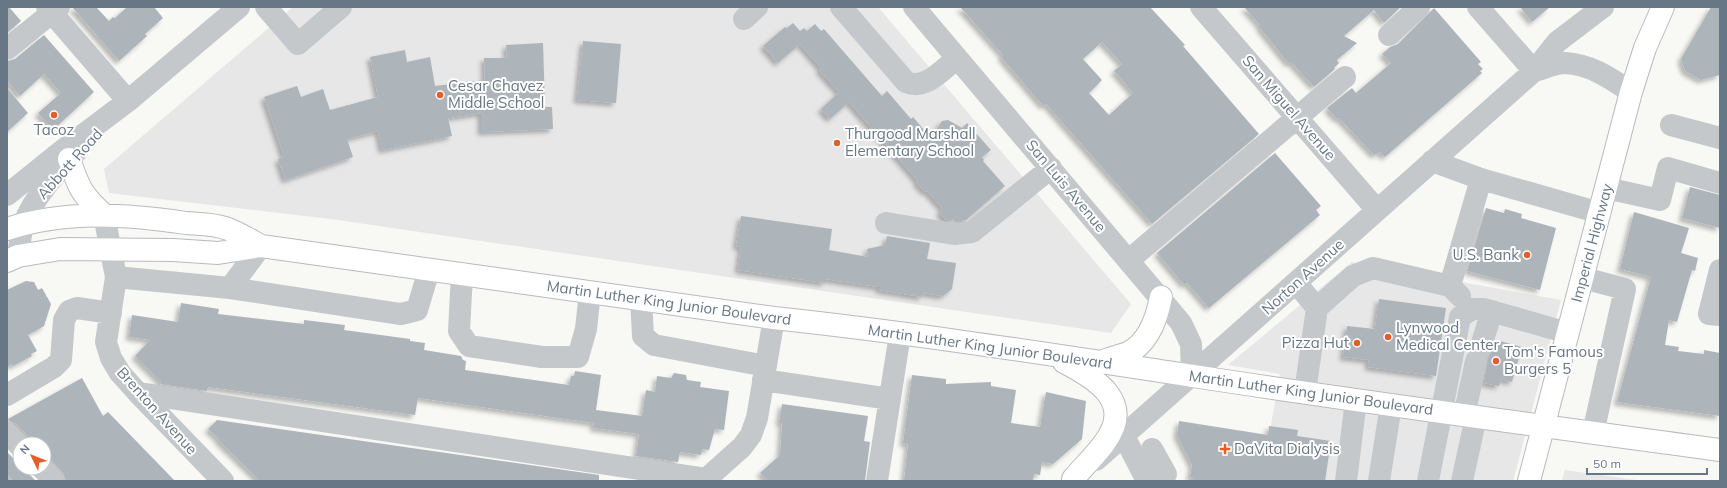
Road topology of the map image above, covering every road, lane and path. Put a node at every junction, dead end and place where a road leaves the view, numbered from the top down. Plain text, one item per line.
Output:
1 (239, 7) edge
2 (266, 7) edge
3 (341, 7) edge
4 (841, 7) edge
5 (914, 7) edge
6 (1202, 7) edge
7 (1419, 7) edge
8 (1478, 7) edge
9 (1603, 7) edge
10 (1663, 7) edge
11 (53, 9) edge
12 (1389, 35) dead end
13 (7, 49) edge
14 (957, 58) junction
15 (1534, 71) junction
16 (1344, 77) dead end
17 (1631, 92) junction
18 (128, 101) junction
19 (1296, 117) junction
20 (1671, 126) dead end
21 (1720, 138) edge
22 (69, 159) junction
23 (1432, 161) junction
24 (1051, 168) junction
25 (1481, 180) junction
26 (1720, 183) edge
27 (1606, 188) junction
28 (7, 195) edge
29 (1377, 210) junction
30 (1600, 213) junction
31 (104, 215) junction
32 (886, 223) dead end
33 (15, 226) edge
34 (260, 246) junction
35 (112, 250) junction
36 (13, 258) edge
37 (1129, 260) junction
38 (429, 270) junction
39 (1720, 270) edge
40 (462, 274) junction
41 (116, 277) junction
42 (1583, 278) junction
43 (1296, 283) junction
44 (1450, 286) junction
45 (230, 288) junction
46 (590, 292) junction
47 (1161, 297) junction
48 (641, 299) junction
49 (1317, 308) junction
50 (1482, 310) junction
51 (111, 313) junction
52 (1720, 315) edge
53 (774, 318) junction
54 (900, 334) junction
55 (1568, 334) junction
56 (1051, 355) junction
57 (1100, 362) junction
58 (765, 373) junction
59 (1192, 376) junction
60 (1304, 392) junction
61 (138, 393) junction
62 (7, 395) edge
63 (890, 399) junction
64 (1356, 400) junction
65 (1391, 405) junction
66 (1442, 412) junction
67 (1470, 416) junction
68 (1544, 427) junction
69 (1593, 433) junction
70 (1124, 436) junction
71 (1152, 449) dead end
72 (1720, 450) edge
73 (1159, 479) edge
74 (705, 480) edge
75 (1072, 480) edge
76 (223, 481) edge
77 (877, 481) edge
78 (1346, 481) edge
79 (1379, 481) edge
80 (1428, 481) edge
81 (1462, 481) edge
82 (1530, 481) edge

1 - 18 street, Abbott Road
2 - 3 street
4 - 14 street
5 - 14 street, San Luis Avenue
6 - 19 street, San Miguel Avenue
7 - 12 street
8 - 15 street
9 - 15 street, Norton Avenue
10 - 17 main road, Imperial Highway
11 - 13 street
11 - 18 street
14 - 24 street, San Luis Avenue
15 - 17 street, Norton Avenue
15 - 23 street, Norton Avenue
16 - 19 street
17 - 27 main road, Imperial Highway
18 - 22 street, Abbott Road
18 - 28 street, Abbott Road
19 - 29 street, San Miguel Avenue
19 - 37 street
20 - 21 street
22 - 31 main road
22 - 33 street, Abbott Road
23 - 25 street
23 - 29 street, Norton Avenue
24 - 32 street
24 - 37 street, San Luis Avenue
25 - 30 street
25 - 44 street
26 - 27 street
27 - 30 main road, Imperial Highway
29 - 43 street, Norton Avenue
30 - 42 main road, Imperial Highway
31 - 33 main road, Martin Luther King Junior Boulevard
31 - 34 main road, Martin Luther King Junior Boulevard
31 - 35 street, Brenton Avenue
33 - 36 street, Abbott Road
34 - 35 main road, Martin Luther King Junior Boulevard
34 - 38 main road, Martin Luther King Junior Boulevard
34 - 45 street
35 - 36 main road, Martin Luther King Junior Boulevard
35 - 41 street, Brenton Avenue
37 - 47 street, San Luis Avenue
38 - 40 main road, Martin Luther King Junior Boulevard
38 - 45 street
39 - 52 street
40 - 46 main road, Martin Luther King Junior Boulevard
40 - 46 street
41 - 45 street
41 - 51 street, Brenton Avenue
42 - 55 main road, Imperial Highway
42 - 69 street
43 - 49 street
43 - 59 street, Norton Avenue
44 - 49 street
44 - 50 street
46 - 48 main road, Martin Luther King Junior Boulevard
47 - 57 main road
47 - 59 street, San Luis Avenue
48 - 53 main road, Martin Luther King Junior Boulevard
48 - 58 street
49 - 60 street
50 - 55 street
50 - 66 street
50 - 67 street
51 - 61 street, Brenton Avenue
51 - 62 street
53 - 54 main road, Martin Luther King Junior Boulevard
53 - 58 street
54 - 56 main road, Martin Luther King Junior Boulevard
54 - 63 street
55 - 68 main road, Imperial Highway
56 - 57 main road, Martin Luther King Junior Boulevard
56 - 75 main road
57 - 59 main road, Martin Luther King Junior Boulevard
58 - 63 street
58 - 74 street
59 - 60 main road, Martin Luther King Junior Boulevard
59 - 70 street, Norton Avenue
60 - 64 main road, Martin Luther King Junior Boulevard
61 - 74 street
61 - 76 street, Brenton Avenue
63 - 77 street
64 - 65 main road, Martin Luther King Junior Boulevard
64 - 78 street
65 - 66 main road, Martin Luther King Junior Boulevard
65 - 79 street
66 - 67 main road, Martin Luther King Junior Boulevard
66 - 80 street
67 - 68 main road, Martin Luther King Junior Boulevard
67 - 81 street
68 - 69 main road, Martin Luther King Junior Boulevard
68 - 82 main road, Imperial Highway
69 - 72 main road, Martin Luther King Junior Boulevard
70 - 73 street
70 - 75 street, Norton Avenue
71 - 73 street

